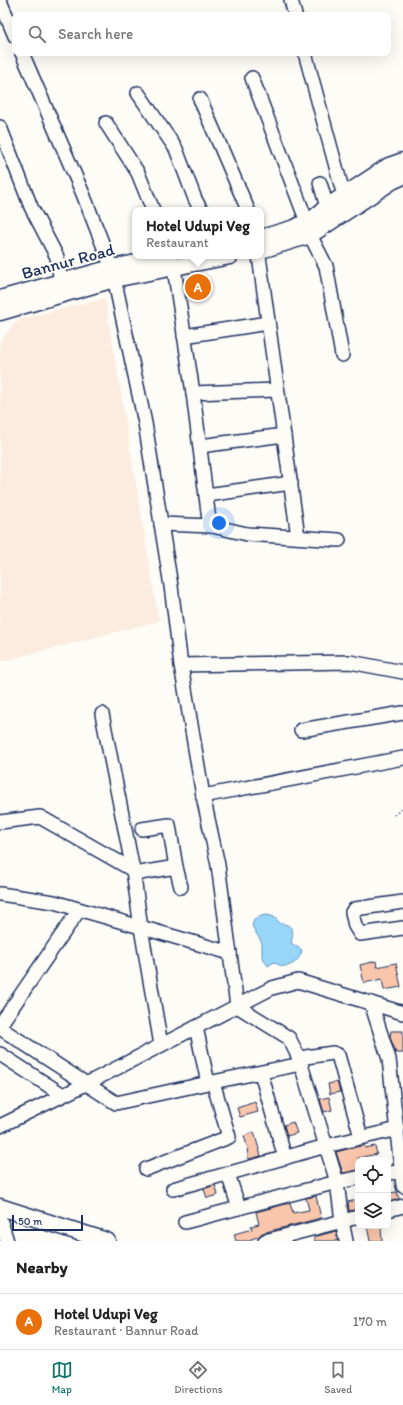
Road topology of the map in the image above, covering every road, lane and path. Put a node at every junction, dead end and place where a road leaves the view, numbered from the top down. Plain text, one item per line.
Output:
1 (291, 0) edge
2 (0, 1) edge
3 (294, 12) edge
4 (12, 29) edge
5 (23, 56) edge
6 (306, 56) edge
7 (252, 78) dead end
8 (138, 93) dead end
9 (200, 99) dead end
10 (106, 123) dead end
11 (0, 127) edge
12 (403, 161) edge
13 (403, 176) edge
14 (320, 183) dead end
15 (344, 196) junction
16 (152, 207) edge
17 (199, 207) edge
18 (247, 207) edge
19 (327, 207) junction
20 (308, 229) junction
21 (264, 237) edge
22 (264, 249) edge
23 (170, 259) edge
24 (259, 259) edge
25 (113, 274) junction
26 (61, 282) junction
27 (0, 299) edge
28 (0, 312) edge
29 (268, 323) junction
30 (184, 336) junction
31 (342, 355) dead end
32 (277, 390) junction
33 (193, 393) junction
34 (284, 435) junction
35 (200, 446) junction
36 (291, 483) junction
37 (207, 495) junction
38 (162, 524) junction
39 (212, 526) junction
40 (298, 537) junction
41 (339, 540) dead end
42 (181, 665) junction
43 (403, 672) edge
44 (403, 713) edge
45 (102, 714) dead end
46 (301, 730) dead end
47 (403, 758) edge
48 (203, 796) junction
49 (403, 808) edge
50 (394, 815) dead end
51 (0, 822) edge
52 (142, 829) dead end
53 (176, 867) junction
54 (134, 872) junction
55 (181, 887) dead end
56 (0, 894) edge
57 (403, 902) edge
58 (78, 910) junction
59 (140, 928) junction
60 (403, 928) edge
61 (230, 953) junction
62 (371, 1003) junction
63 (237, 1006) junction
64 (403, 1013) edge
65 (0, 1025) edge
66 (196, 1027) junction
67 (0, 1028) edge
68 (161, 1045) junction
69 (0, 1054) edge
70 (300, 1061) junction
71 (262, 1072) junction
72 (211, 1082) junction
73 (86, 1084) junction
74 (63, 1095) junction
75 (399, 1109) edge
76 (0, 1126) edge
77 (398, 1129) junction
78 (361, 1137) junction
79 (326, 1146) junction
80 (285, 1158) junction
81 (146, 1169) dead end
82 (402, 1169) edge
83 (391, 1172) edge
84 (228, 1174) junction
85 (355, 1179) edge
86 (337, 1182) junction
87 (403, 1186) edge
88 (173, 1189) dead end
89 (403, 1206) edge
90 (0, 1207) edge
91 (239, 1208) junction
92 (391, 1209) edge
93 (0, 1218) edge
94 (355, 1218) edge
95 (342, 1221) junction
96 (185, 1222) dead end
97 (7, 1241) edge
98 (73, 1241) edge
99 (107, 1241) edge
100 (265, 1241) edge
101 (346, 1241) edge

1 - 3 street
2 - 4 street
5 - 25 street
6 - 15 street
7 - 20 street
8 - 17 street
9 - 18 street
10 - 16 street
11 - 26 street
12 - 15 main road
13 - 20 main road
14 - 19 street
15 - 19 main road
19 - 20 main road
20 - 21 main road
20 - 22 main road
20 - 31 street
23 - 25 main road, Bannur Road
23 - 30 street
24 - 29 street
25 - 26 main road, Bannur Road
25 - 28 main road
25 - 38 street
26 - 27 main road, Bannur Road
29 - 30 street
29 - 32 street
30 - 33 street
32 - 33 street
32 - 34 street
33 - 35 street
34 - 35 street
34 - 36 street
35 - 37 street
36 - 37 street
36 - 40 street
37 - 39 street
38 - 39 street
38 - 42 street
39 - 40 street
40 - 41 street
42 - 43 street
42 - 48 street
44 - 46 street
45 - 54 street
47 - 48 street
48 - 61 street
49 - 50 path
51 - 54 street
52 - 53 street
53 - 54 street
53 - 55 street
54 - 59 street
56 - 58 street
57 - 60 street
58 - 59 street
58 - 65 street
59 - 61 street
59 - 68 street
61 - 63 street
62 - 63 street
62 - 64 street
62 - 75 street
63 - 66 street
63 - 70 street
66 - 68 street
66 - 72 street
67 - 73 street
68 - 73 street
69 - 74 street
70 - 71 street
70 - 78 street
70 - 79 street
71 - 72 street
71 - 80 street
72 - 73 street
72 - 81 street
73 - 74 street
74 - 76 street
75 - 77 street
77 - 78 street
77 - 82 street
78 - 79 street
79 - 80 street
79 - 86 street
80 - 84 street
82 - 83 street
82 - 87 street
84 - 88 street
84 - 91 street
85 - 86 street
86 - 91 street
86 - 95 street
89 - 92 street
90 - 99 main road
91 - 96 street
93 - 97 street
93 - 98 main road
94 - 95 street
95 - 100 street
95 - 101 street

